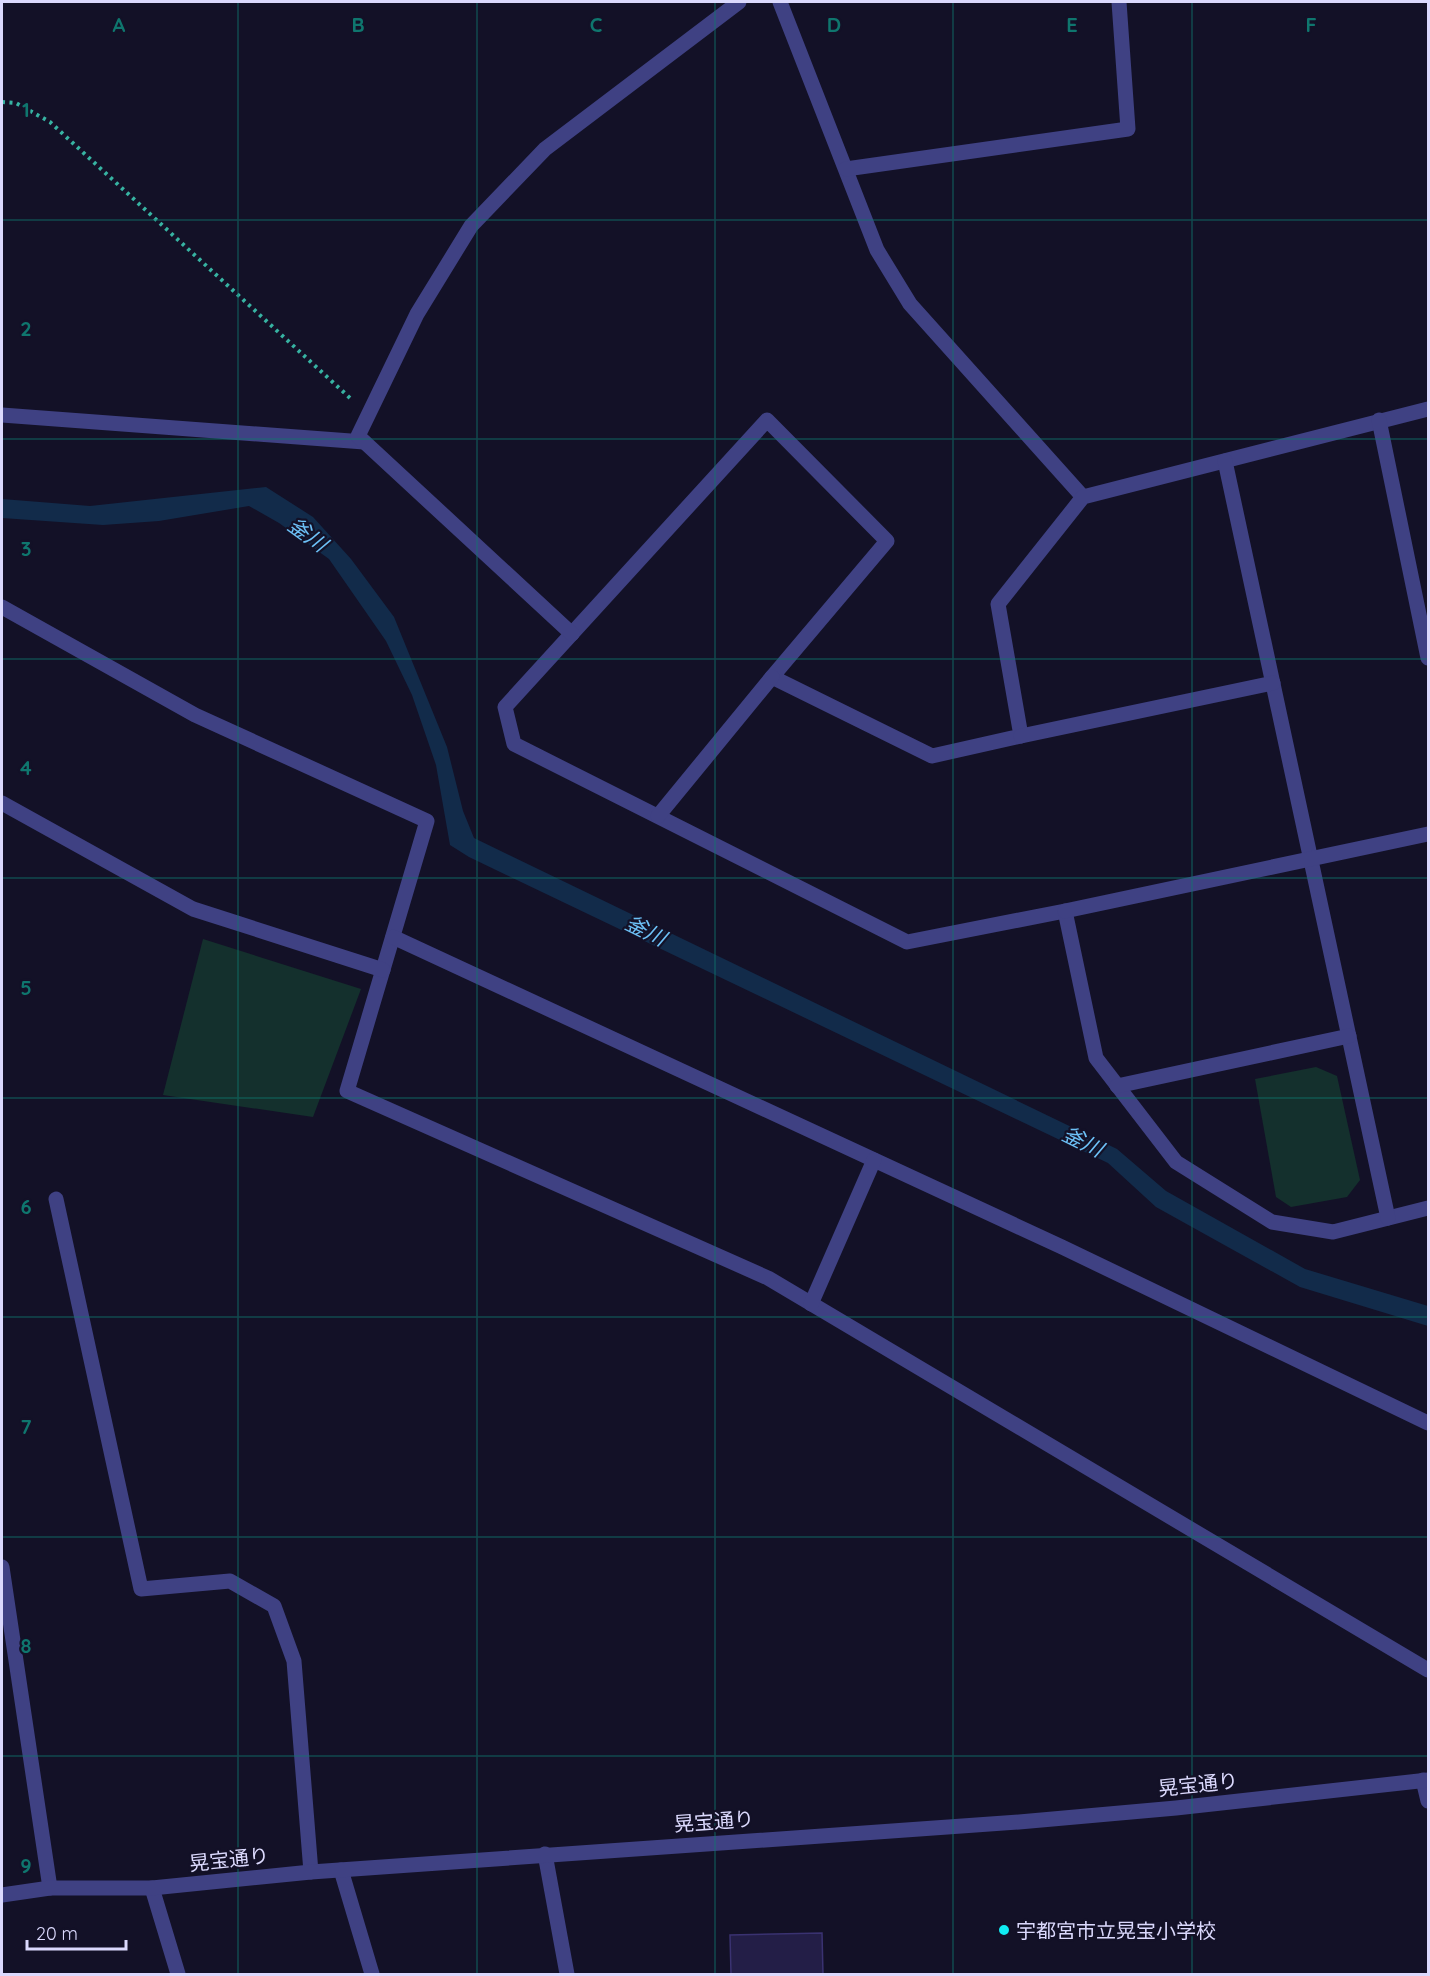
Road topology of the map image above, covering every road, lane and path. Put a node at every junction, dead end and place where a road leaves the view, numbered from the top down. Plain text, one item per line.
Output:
1 (739, 2) edge
2 (780, 2) edge
3 (1119, 2) edge
4 (2, 102) edge
5 (846, 170) junction
6 (1428, 409) edge
7 (368, 414) junction
8 (2, 415) edge
9 (1379, 420) junction
10 (364, 442) junction
11 (1225, 460) junction
12 (1083, 497) junction
13 (2, 607) edge
14 (572, 634) junction
15 (1428, 658) edge
16 (772, 676) junction
17 (1273, 683) junction
18 (1021, 736) junction
19 (2, 803) edge
20 (658, 816) junction
21 (1428, 834) edge
22 (1311, 858) junction
23 (1065, 911) junction
24 (393, 937) junction
25 (383, 970) junction
26 (1349, 1036) junction
27 (1116, 1086) junction
28 (874, 1160) junction
29 (56, 1198) dead end
30 (1428, 1208) edge
31 (1388, 1218) junction
32 (812, 1304) junction
33 (1428, 1423) edge
34 (2, 1567) edge
35 (1428, 1670) edge
36 (1426, 1780) edge
37 (1428, 1801) edge
38 (545, 1854) junction
39 (341, 1870) junction
40 (311, 1872) junction
41 (50, 1888) junction
42 (152, 1888) junction
43 (2, 1895) edge
44 (178, 1974) edge
45 (372, 1974) edge
46 (567, 1974) edge

1 - 7 street
2 - 5 street
3 - 5 street
4 - 7 path
5 - 12 street
6 - 9 street
7 - 10 street
8 - 10 street
9 - 11 street
9 - 15 street
10 - 14 street
11 - 12 street
11 - 17 street
12 - 18 street
13 - 24 street
14 - 16 street
14 - 20 street
16 - 18 street
16 - 20 street
17 - 18 street
17 - 22 street
19 - 25 street
20 - 23 street
21 - 22 street
22 - 23 street
22 - 26 street
23 - 27 street
24 - 25 street
24 - 28 street
25 - 32 street
26 - 27 street
26 - 31 street
27 - 31 street
28 - 32 street
28 - 33 street
29 - 40 street
30 - 31 street
32 - 35 street
34 - 41 street
36 - 37 street
36 - 38 street, 晃宝通り
38 - 39 street, 晃宝通り
38 - 46 street
39 - 40 street, 晃宝通り
39 - 45 street
40 - 42 street, 晃宝通り
41 - 42 street, 晃宝通り
41 - 43 street, 晃宝通り
42 - 44 street

